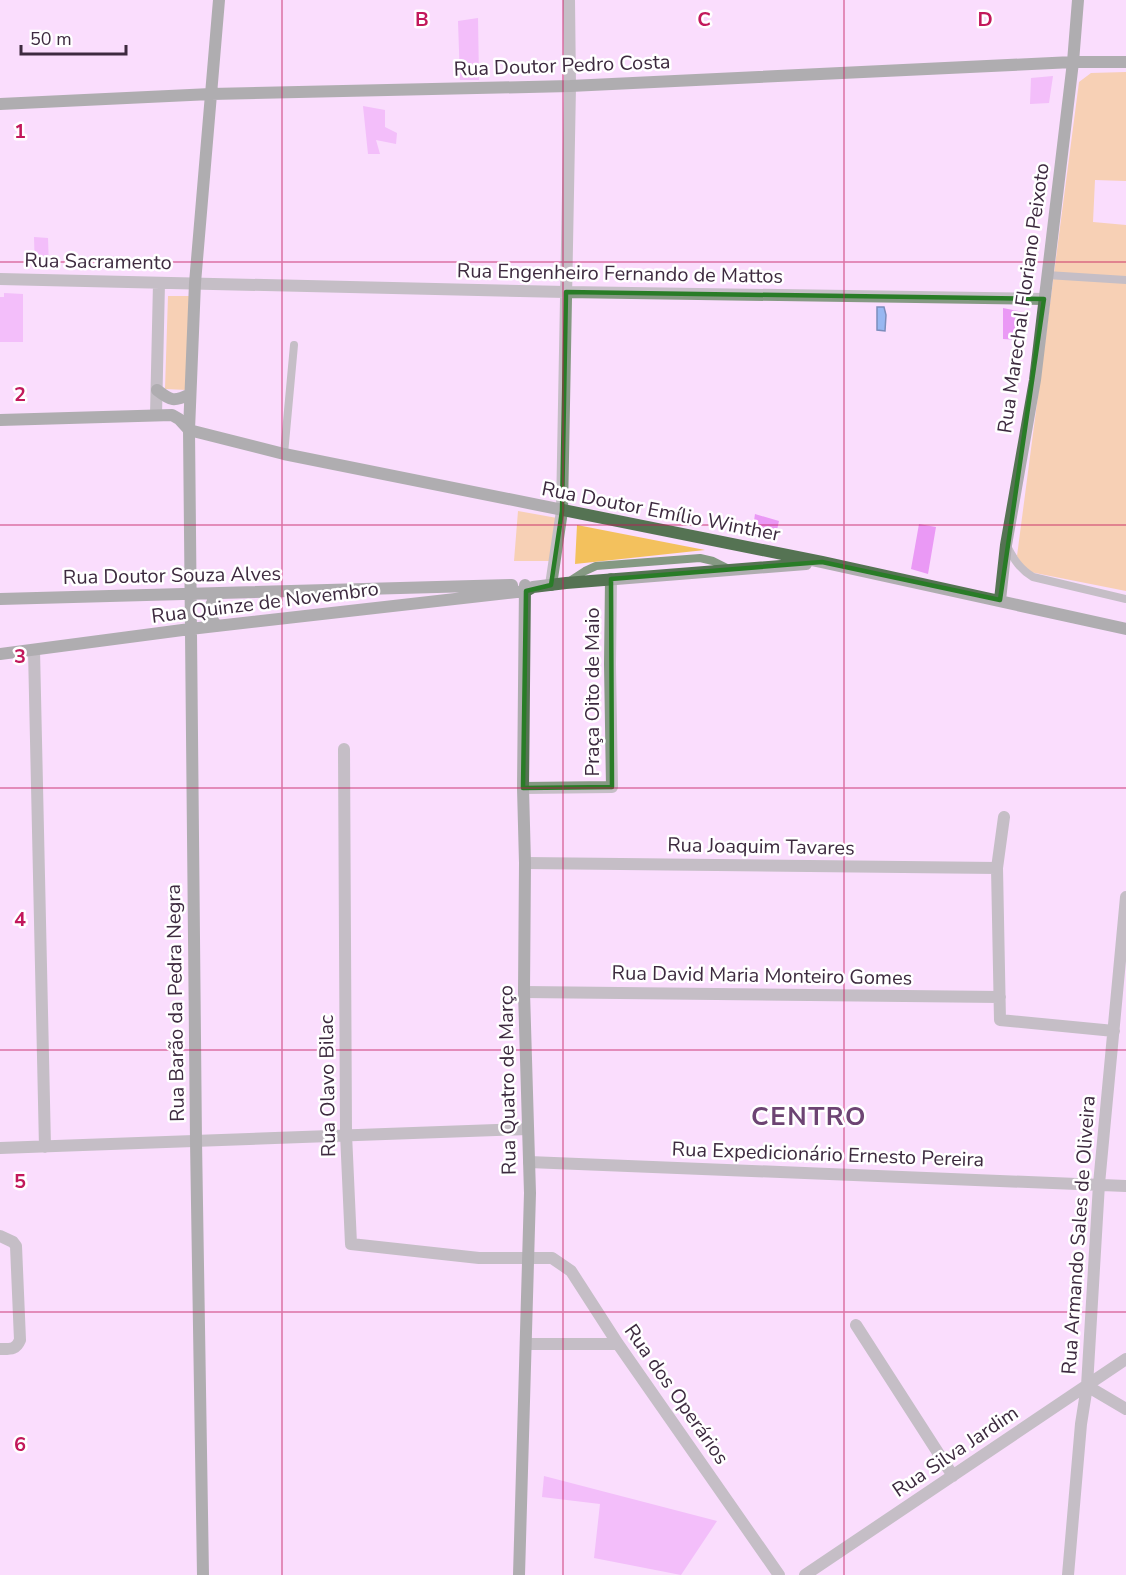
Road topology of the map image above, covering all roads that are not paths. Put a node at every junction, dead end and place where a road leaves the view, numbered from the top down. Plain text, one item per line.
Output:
1 (219, 0) edge
2 (569, 0) edge
3 (1078, 0) edge
4 (1073, 62) junction
5 (1126, 62) edge
6 (570, 86) junction
7 (211, 94) junction
8 (0, 104) edge
9 (1047, 275) junction
10 (0, 279) edge
11 (1126, 280) edge
12 (159, 283) junction
13 (195, 283) junction
14 (566, 292) junction
15 (1044, 299) junction
16 (294, 345) dead end
17 (157, 390) junction
18 (190, 394) junction
19 (156, 415) junction
20 (0, 420) edge
21 (189, 430) junction
22 (284, 454) junction
23 (562, 511) junction
24 (1006, 545) junction
25 (822, 562) junction
26 (731, 569) junction
27 (611, 579) junction
28 (566, 583) junction
29 (550, 585) junction
30 (528, 587) junction
31 (191, 593) junction
32 (217, 594) junction
33 (0, 599) edge
34 (1126, 599) edge
35 (1000, 600) junction
36 (217, 626) junction
37 (1126, 628) edge
38 (190, 629) junction
39 (34, 650) junction
40 (0, 654) edge
41 (344, 749) dead end
42 (522, 788) junction
43 (1004, 817) dead end
44 (525, 863) junction
45 (997, 868) junction
46 (1126, 897) edge
47 (524, 992) junction
48 (1000, 997) junction
49 (1114, 1031) junction
50 (527, 1129) junction
51 (345, 1134) junction
52 (196, 1141) junction
53 (45, 1147) junction
54 (0, 1148) edge
55 (529, 1162) junction
56 (1099, 1184) junction
57 (1126, 1186) edge
58 (0, 1236) edge
59 (529, 1257) junction
60 (856, 1325) dead end
61 (526, 1344) junction
62 (618, 1344) junction
63 (0, 1349) edge
64 (1126, 1359) edge
65 (1087, 1386) junction
66 (1126, 1409) edge
67 (953, 1476) junction
68 (202, 1575) edge
69 (519, 1575) edge
70 (779, 1575) edge
71 (805, 1575) edge
72 (1068, 1575) edge

1 - 7 main road, Rua Barão da Pedra Negra
2 - 6 street
3 - 4 main road, Rua Marechal Floriano Peixoto
4 - 5 main road, Rua Doutor Pedro Costa
4 - 6 main road, Rua Doutor Pedro Costa
4 - 9 main road, Rua Marechal Floriano Peixoto
6 - 7 main road, Rua Doutor Pedro Costa
6 - 14 street
7 - 8 main road, Rua Doutor Pedro Costa
7 - 13 main road, Rua Barão da Pedra Negra
9 - 11 lane
9 - 15 main road, Rua Marechal Floriano Peixoto
10 - 12 street, Rua Sacramento
12 - 13 street, Rua Sacramento
12 - 17 street
13 - 14 street, Rua Engenheiro Fernando de Mattos
13 - 18 main road, Rua Barão da Pedra Negra
14 - 15 street, Rua Engenheiro Fernando de Mattos
14 - 23 street
15 - 24 main road, Rua Marechal Floriano Peixoto
16 - 22 lane
17 - 18 main road
17 - 19 street
18 - 21 main road, Rua Barão da Pedra Negra
19 - 20 main road, Rua Doutor Emílio Winther
19 - 21 main road, Rua Doutor Emílio Winther
21 - 22 main road, Rua Doutor Emílio Winther
21 - 31 main road, Rua Barão da Pedra Negra
22 - 23 main road, Rua Doutor Emílio Winther
23 - 25 main road, Rua Doutor Emílio Winther
23 - 29 street
24 - 34 lane
24 - 35 main road, Rua Marechal Floriano Peixoto
25 - 26 main road, Rua Quinze de Novembro
25 - 35 main road, Rua Doutor Emílio Winther
26 - 27 main road, Rua Quinze de Novembro
26 - 28 lane
27 - 28 main road, Rua Quinze de Novembro
27 - 42 street, Praça Oito de Maio
28 - 29 main road, Rua Quinze de Novembro
29 - 30 main road, Rua Quinze de Novembro
30 - 32 main road, Rua Doutor Souza Alves
30 - 36 main road, Rua Quinze de Novembro
30 - 42 main road, Rua Quatro de Março
31 - 32 main road, Rua Doutor Souza Alves
31 - 33 main road, Rua Doutor Souza Alves
31 - 38 main road, Rua Barão da Pedra Negra
32 - 36 main road
35 - 37 main road, Rua Doutor Emílio Winther
36 - 38 main road, Rua Quinze de Novembro
38 - 39 main road, Rua Quinze de Novembro
38 - 52 main road, Rua Barão da Pedra Negra
39 - 40 main road, Rua Quinze de Novembro
39 - 53 street
41 - 51 street, Rua Olavo Bilac
42 - 44 main road, Rua Quatro de Março
43 - 45 street
44 - 45 street, Rua Joaquim Tavares
44 - 47 main road, Rua Quatro de Março
45 - 48 street
46 - 49 street, Rua Armando Sales de Oliveira
47 - 48 street, Rua David Maria Monteiro Gomes
47 - 50 main road, Rua Quatro de Março
48 - 49 street
49 - 56 street, Rua Armando Sales de Oliveira
50 - 51 street
50 - 55 main road, Rua Quatro de Março
51 - 52 street
51 - 59 street, Rua Olavo Bilac
52 - 53 street
52 - 68 main road, Rua Barão da Pedra Negra
53 - 54 street
55 - 56 street, Rua Expedicionário Ernesto Pereira
55 - 59 main road, Rua Quatro de Março
56 - 57 street, Rua Expedicionário Ernesto Pereira
56 - 65 street, Rua Armando Sales de Oliveira
58 - 63 street
59 - 61 main road, Rua Quatro de Março
59 - 62 street, Rua dos Operários
60 - 67 street
61 - 62 street
61 - 69 main road, Rua Quatro de Março
62 - 70 street, Rua dos Operários
64 - 65 street, Rua Silva Jardim
65 - 66 street
65 - 67 street, Rua Silva Jardim
65 - 72 street, Rua Armando Sales de Oliveira
67 - 71 street, Rua Silva Jardim

